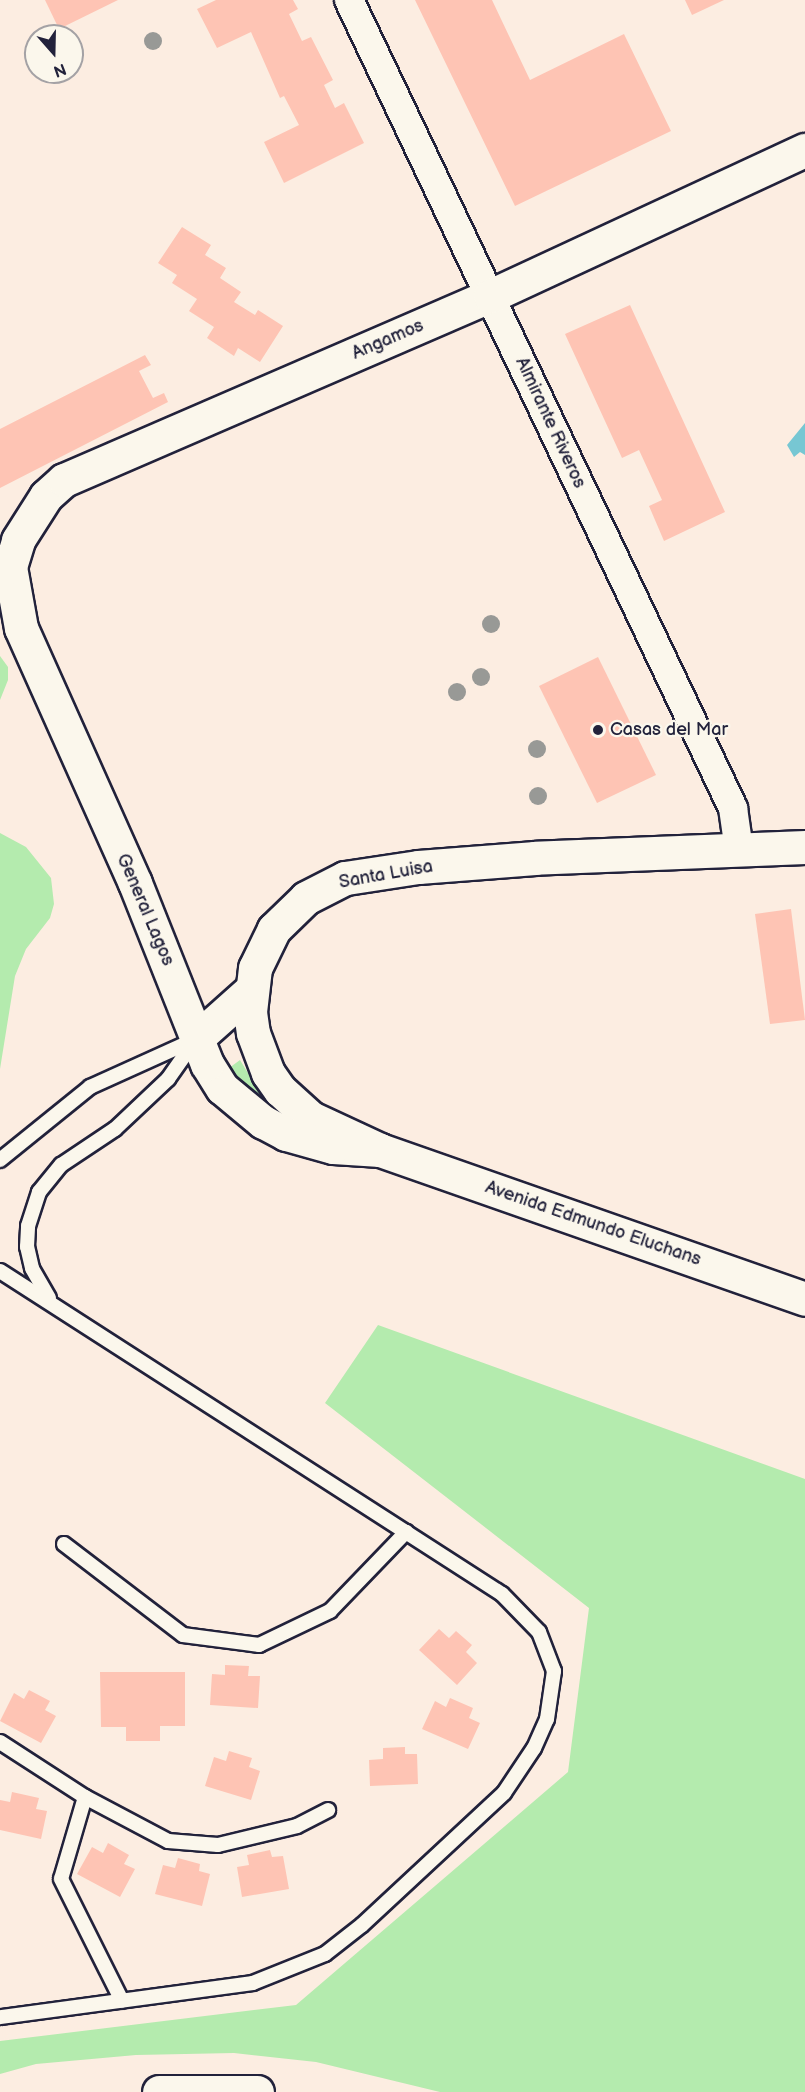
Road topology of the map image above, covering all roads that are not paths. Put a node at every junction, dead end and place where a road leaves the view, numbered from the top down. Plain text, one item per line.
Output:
1 (349, 0) edge
2 (805, 150) edge
3 (490, 296) junction
4 (10, 567) joint
5 (805, 847) edge
6 (739, 850) junction
7 (251, 990) junction
8 (195, 1039) junction
9 (380, 1150) junction
10 (0, 1160) edge
11 (0, 1271) edge
12 (805, 1299) edge
13 (54, 1304) junction
14 (406, 1532) junction
15 (64, 1544) dead end
16 (0, 1742) edge
17 (85, 1797) junction
18 (328, 1810) dead end
19 (123, 2001) junction
20 (0, 2017) edge
21 (159, 2092) edge
22 (257, 2092) edge

1 - 3 street, Almirante Riveros
2 - 3 main road, Angamos
3 - 4 main road, Angamos
3 - 6 street, Almirante Riveros
4 - 8 main road, General Lagos
5 - 6 main road, Santa Luisa
6 - 7 main road, Santa Luisa
7 - 8 main road
7 - 9 main road, Santa Luisa
8 - 9 main road, General Lagos
8 - 10 lane
8 - 13 lane
9 - 12 main road, Avenida Edmundo Eluchans
11 - 13 lane
13 - 14 lane
14 - 15 lane
14 - 19 lane
16 - 17 lane
17 - 18 lane
17 - 19 lane
19 - 20 lane
21 - 22 main road

